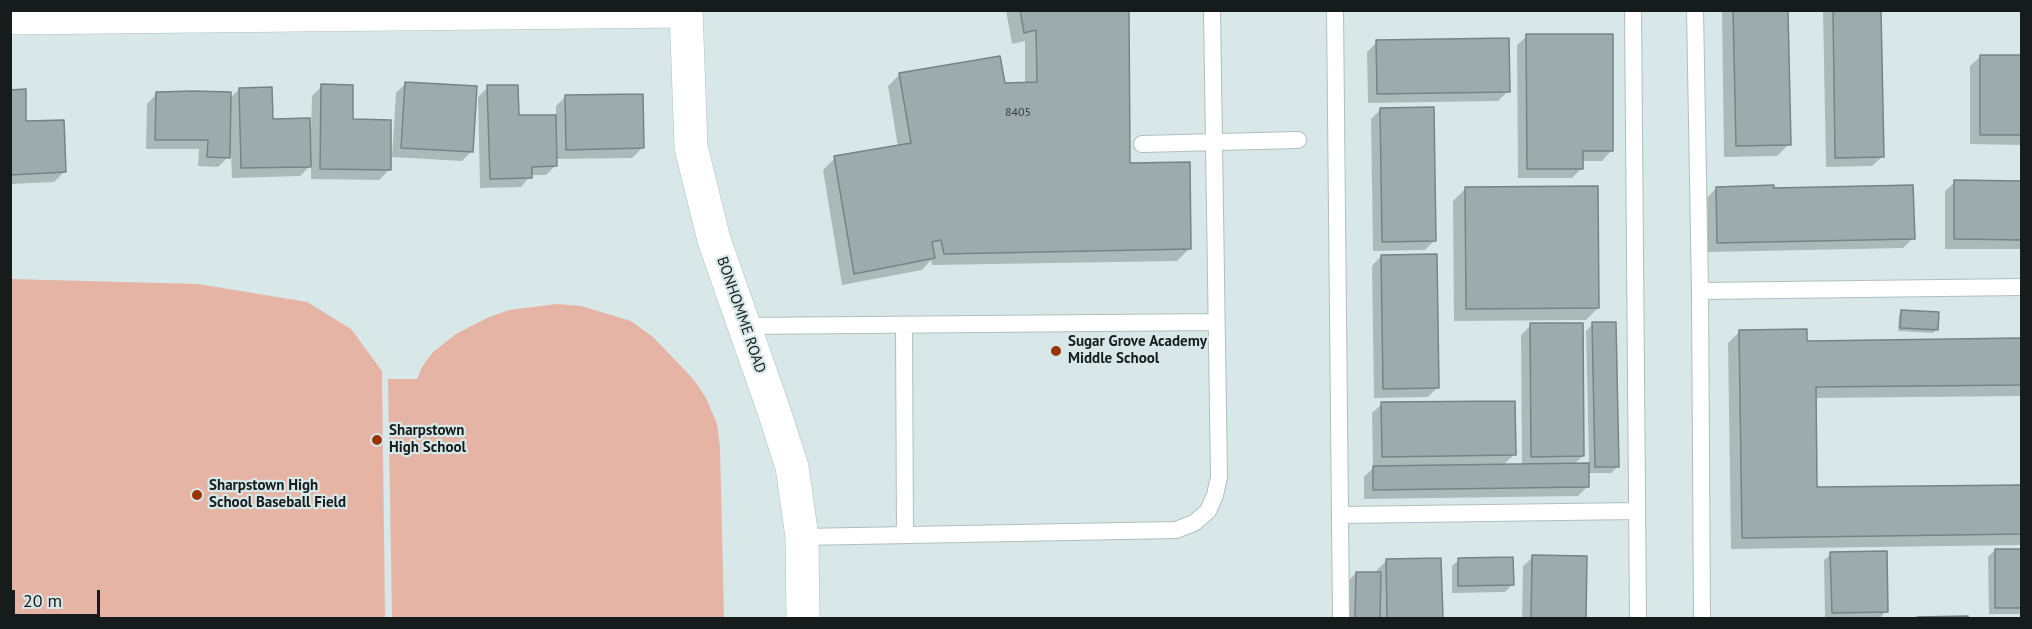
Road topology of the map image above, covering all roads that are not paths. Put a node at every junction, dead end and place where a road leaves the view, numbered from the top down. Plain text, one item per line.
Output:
1 (1212, 10) edge
2 (1335, 10) edge
3 (1633, 10) edge
4 (1695, 10) edge
5 (686, 11) edge
6 (10, 18) edge
7 (1298, 140) dead end
8 (1214, 141) junction
9 (1142, 144) dead end
10 (2022, 287) edge
11 (1700, 291) junction
12 (1216, 322) junction
13 (904, 325) junction
14 (745, 326) junction
15 (1636, 511) junction
16 (1340, 515) junction
17 (905, 535) junction
18 (802, 537) junction
19 (803, 618) edge
20 (1341, 618) edge
21 (1638, 618) edge
22 (1702, 618) edge

1 - 8 lane
2 - 16 lane
3 - 15 lane
4 - 11 lane
5 - 6 street
5 - 14 street, BONHOMME ROAD
7 - 8 lane
8 - 9 lane
8 - 12 lane
10 - 11 lane
11 - 22 lane
12 - 13 lane
12 - 17 lane
13 - 14 lane
13 - 17 lane
14 - 18 street, BONHOMME ROAD
15 - 16 lane
15 - 21 lane
16 - 20 lane
17 - 18 lane
18 - 19 street, BONHOMME ROAD

